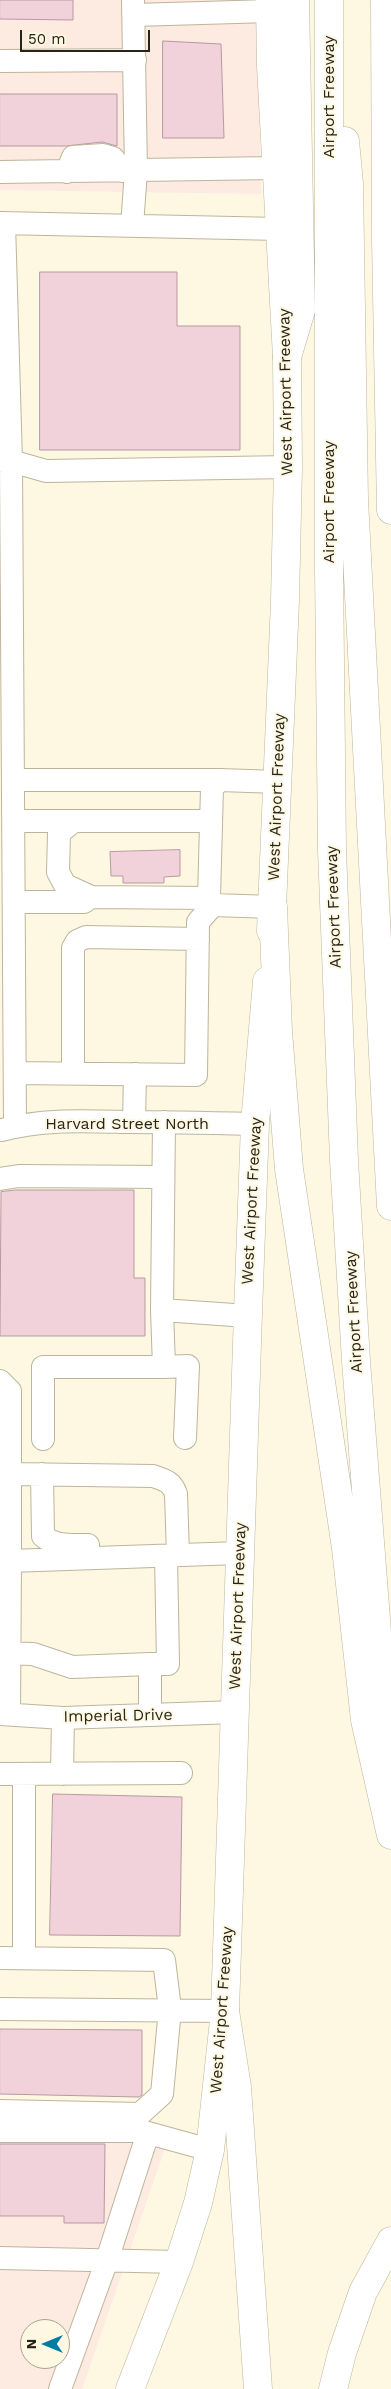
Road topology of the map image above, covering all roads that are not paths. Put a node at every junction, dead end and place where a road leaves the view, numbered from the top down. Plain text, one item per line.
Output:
1 (295, 0) edge
2 (330, 0) edge
3 (385, 0) edge
4 (270, 6) edge
5 (134, 7) edge
6 (135, 60) junction
7 (0, 61) edge
8 (276, 168) junction
9 (129, 171) junction
10 (0, 172) edge
11 (2, 223) edge
12 (132, 226) junction
13 (280, 229) junction
14 (287, 357) junction
15 (5, 461) edge
16 (288, 467) junction
17 (391, 510) edge
18 (13, 780) junction
19 (220, 780) junction
20 (278, 782) junction
21 (74, 820) junction
22 (14, 821) junction
23 (211, 821) junction
24 (91, 897) junction
25 (211, 901) junction
26 (14, 902) junction
27 (273, 907) junction
28 (198, 939) junction
29 (15, 1073) junction
30 (73, 1073) junction
31 (135, 1074) junction
32 (134, 1122) junction
33 (164, 1122) junction
34 (255, 1124) junction
35 (7, 1129) edge
36 (163, 1177) junction
37 (0, 1179) edge
38 (391, 1206) edge
39 (162, 1310) junction
40 (248, 1316) junction
41 (164, 1367) junction
42 (0, 1381) edge
43 (184, 1438) dead end
44 (43, 1440) dead end
45 (10, 1474) junction
46 (42, 1474) junction
47 (173, 1550) junction
48 (240, 1553) junction
49 (10, 1561) junction
50 (4, 1653) edge
51 (150, 1664) junction
52 (236, 1712) junction
53 (4, 1714) edge
54 (150, 1715) junction
55 (62, 1718) junction
56 (0, 1774) edge
57 (24, 1774) junction
58 (62, 1774) junction
59 (181, 1774) dead end
60 (391, 1813) edge
61 (391, 1835) edge
62 (0, 1958) edge
63 (24, 1958) junction
64 (0, 2009) edge
65 (170, 2009) junction
66 (225, 2010) junction
67 (0, 2111) edge
68 (0, 2131) edge
69 (148, 2133) junction
70 (210, 2150) junction
71 (391, 2241) edge
72 (0, 2258) edge
73 (107, 2260) junction
74 (179, 2262) junction
75 (60, 2389) edge
76 (130, 2389) edge
77 (258, 2389) edge
78 (333, 2389) edge

1 - 14 main road
2 - 38 main road
2 - 60 main road, Airport Freeway
3 - 17 main road
4 - 5 street
4 - 8 main road, West Airport Freeway
5 - 6 street
6 - 7 street
6 - 9 street
8 - 9 street
8 - 13 main road, West Airport Freeway
9 - 10 street
9 - 12 street
11 - 12 street
11 - 15 street
12 - 13 street
13 - 14 main road, West Airport Freeway
14 - 16 main road, West Airport Freeway
15 - 16 street
15 - 18 street
16 - 20 main road, West Airport Freeway
18 - 19 street
18 - 22 street
19 - 20 street
19 - 23 street
20 - 27 main road, West Airport Freeway
21 - 22 street
21 - 23 street
21 - 24 street
22 - 26 street
23 - 25 street
24 - 25 street
24 - 26 street
25 - 27 street
25 - 28 street
26 - 29 street
27 - 34 main road, West Airport Freeway
27 - 61 main road
28 - 30 street
28 - 31 street
29 - 30 street
29 - 35 street
30 - 31 street
31 - 32 street
32 - 33 street, Harvard Street North
32 - 35 street, Harvard Street North
33 - 34 street, Harvard Street North
33 - 36 street
34 - 40 main road, West Airport Freeway
36 - 37 street
36 - 39 street
39 - 40 street
39 - 41 street
40 - 48 main road, West Airport Freeway
41 - 43 street
41 - 44 street
42 - 45 street
45 - 46 street
45 - 49 street
46 - 47 street
46 - 47 street
47 - 48 street
47 - 49 street
47 - 51 street
48 - 52 main road, West Airport Freeway
49 - 50 street
50 - 51 street
50 - 53 street
51 - 54 street
52 - 54 street, Imperial Drive
52 - 66 main road, West Airport Freeway
53 - 55 street, Imperial Drive
54 - 55 street, Imperial Drive
55 - 58 street
56 - 57 street
57 - 58 street
57 - 63 street
58 - 59 street
62 - 63 street
63 - 65 street
64 - 65 street
65 - 66 street
65 - 67 street
66 - 70 main road, West Airport Freeway
66 - 77 main road
68 - 69 street
69 - 70 street
69 - 73 street
70 - 74 main road, West Airport Freeway
71 - 78 main road
72 - 73 street
73 - 74 street
73 - 75 street
74 - 76 main road, West Airport Freeway

